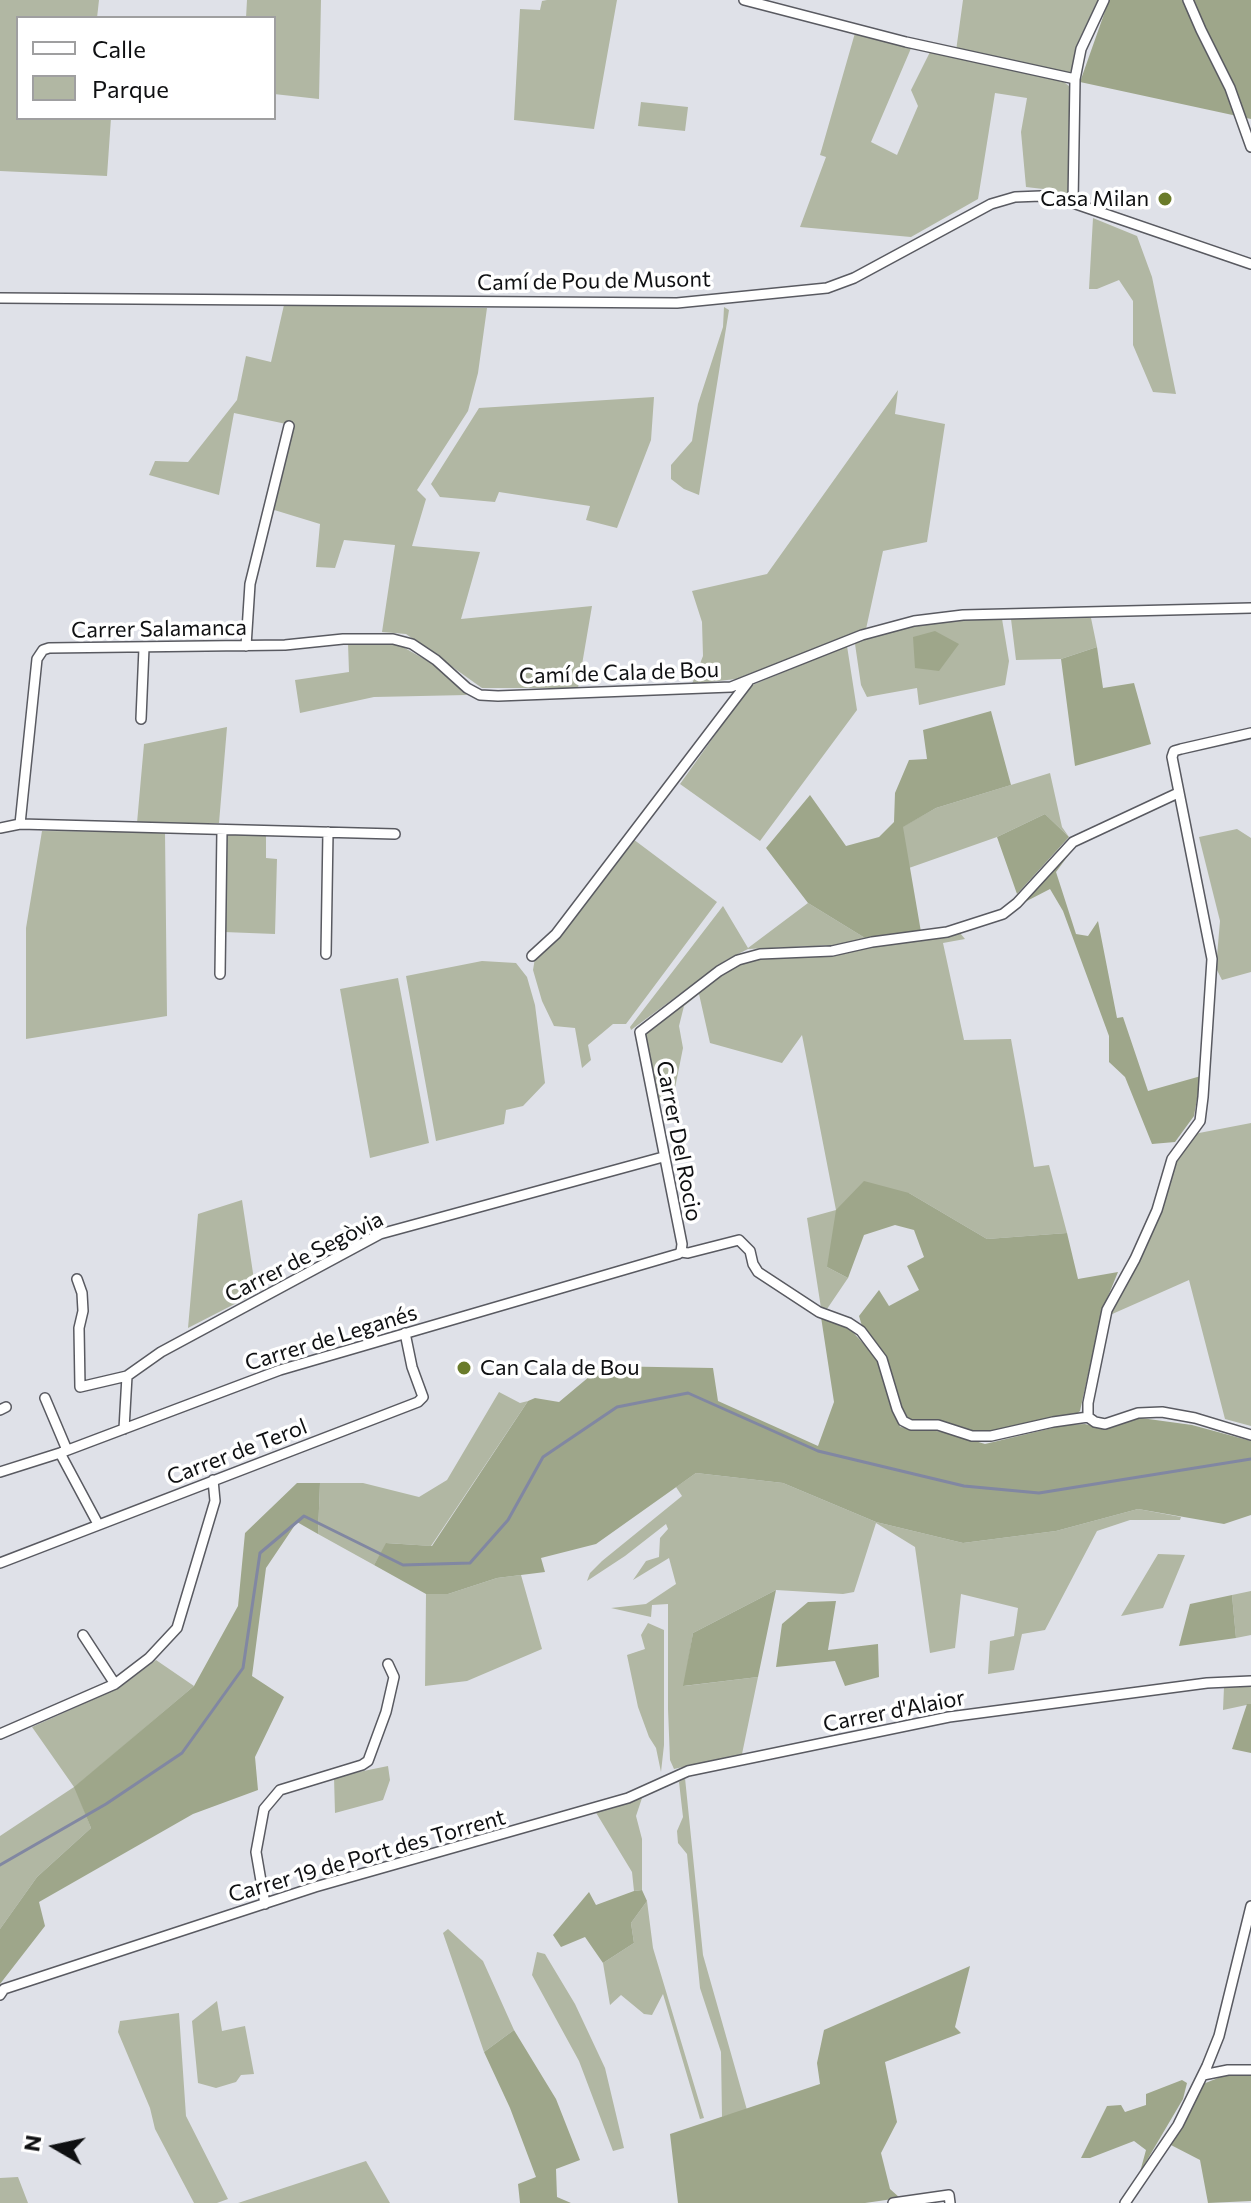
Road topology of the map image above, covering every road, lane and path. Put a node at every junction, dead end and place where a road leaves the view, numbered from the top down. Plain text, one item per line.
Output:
1 (744, 0) edge
2 (1104, 0) edge
3 (1188, 0) edge
4 (1075, 79) junction
5 (1251, 147) edge
6 (1073, 203) junction
7 (1251, 264) edge
8 (0, 298) edge
9 (289, 426) dead end
10 (1251, 608) edge
11 (377, 638) joint
12 (246, 646) junction
13 (144, 648) junction
14 (748, 682) junction
15 (141, 719) dead end
16 (1251, 733) edge
17 (1178, 793) junction
18 (20, 824) junction
19 (0, 828) edge
20 (222, 830) junction
21 (328, 832) junction
22 (395, 834) dead end
23 (326, 954) dead end
24 (532, 956) dead end
25 (220, 974) dead end
26 (663, 1157) junction
27 (679, 1253) junction
28 (77, 1279) dead end
29 (405, 1333) junction
30 (127, 1376) junction
31 (45, 1398) dead end
32 (1088, 1417) junction
33 (124, 1429) junction
34 (1251, 1435) edge
35 (64, 1452) junction
36 (0, 1472) edge
37 (213, 1480) junction
38 (98, 1524) junction
39 (0, 1563) edge
40 (83, 1635) dead end
41 (388, 1664) dead end
42 (1251, 1681) edge
43 (115, 1684) junction
44 (0, 1734) edge
45 (746, 1760) joint
46 (265, 1904) junction
47 (1251, 1906) edge
48 (0, 1995) edge
49 (1251, 2070) edge
50 (1203, 2075) junction
51 (893, 2203) edge
52 (950, 2203) edge
53 (1125, 2203) edge

1 - 4 street
2 - 4 street
3 - 5 street
4 - 6 street
6 - 7 street, Camí de Pou de Musont
6 - 8 street, Camí de Pou de Musont
9 - 12 street
10 - 14 street, Camí de Cala de Bou
11 - 12 street, Carrer Salamanca
11 - 14 street, Camí de Cala de Bou
12 - 13 street, Carrer Salamanca
13 - 15 street
13 - 18 street, Carrer Salamanca
14 - 24 street
16 - 17 street
17 - 26 street, Carrer Del Rocio
17 - 32 street
18 - 19 street
18 - 20 street
20 - 21 street
20 - 25 street
21 - 22 street
21 - 23 street
26 - 27 street, Carrer Del Rocio
26 - 30 street, Carrer de Segòvia
27 - 29 street, Carrer de Leganés
27 - 32 street, Carrer de Leganés
28 - 30 street, Carrer de Segòvia
29 - 33 street, Carrer de Leganés
29 - 37 street, Carrer de Terol
30 - 33 street
31 - 35 street
32 - 34 street
33 - 35 street, Carrer de Leganés
35 - 36 street, Carrer de Leganés
35 - 38 street
37 - 38 street, Carrer de Terol
37 - 43 street
38 - 39 street, Carrer de Terol
40 - 43 street
41 - 46 street
42 - 45 street, Carrer d'Alaior
43 - 44 street
45 - 46 street, Carrer 19 de Port des Torrent
46 - 48 street, Carrer 19 de Port des Torrent
47 - 50 street
49 - 50 street
50 - 53 street
51 - 52 street

